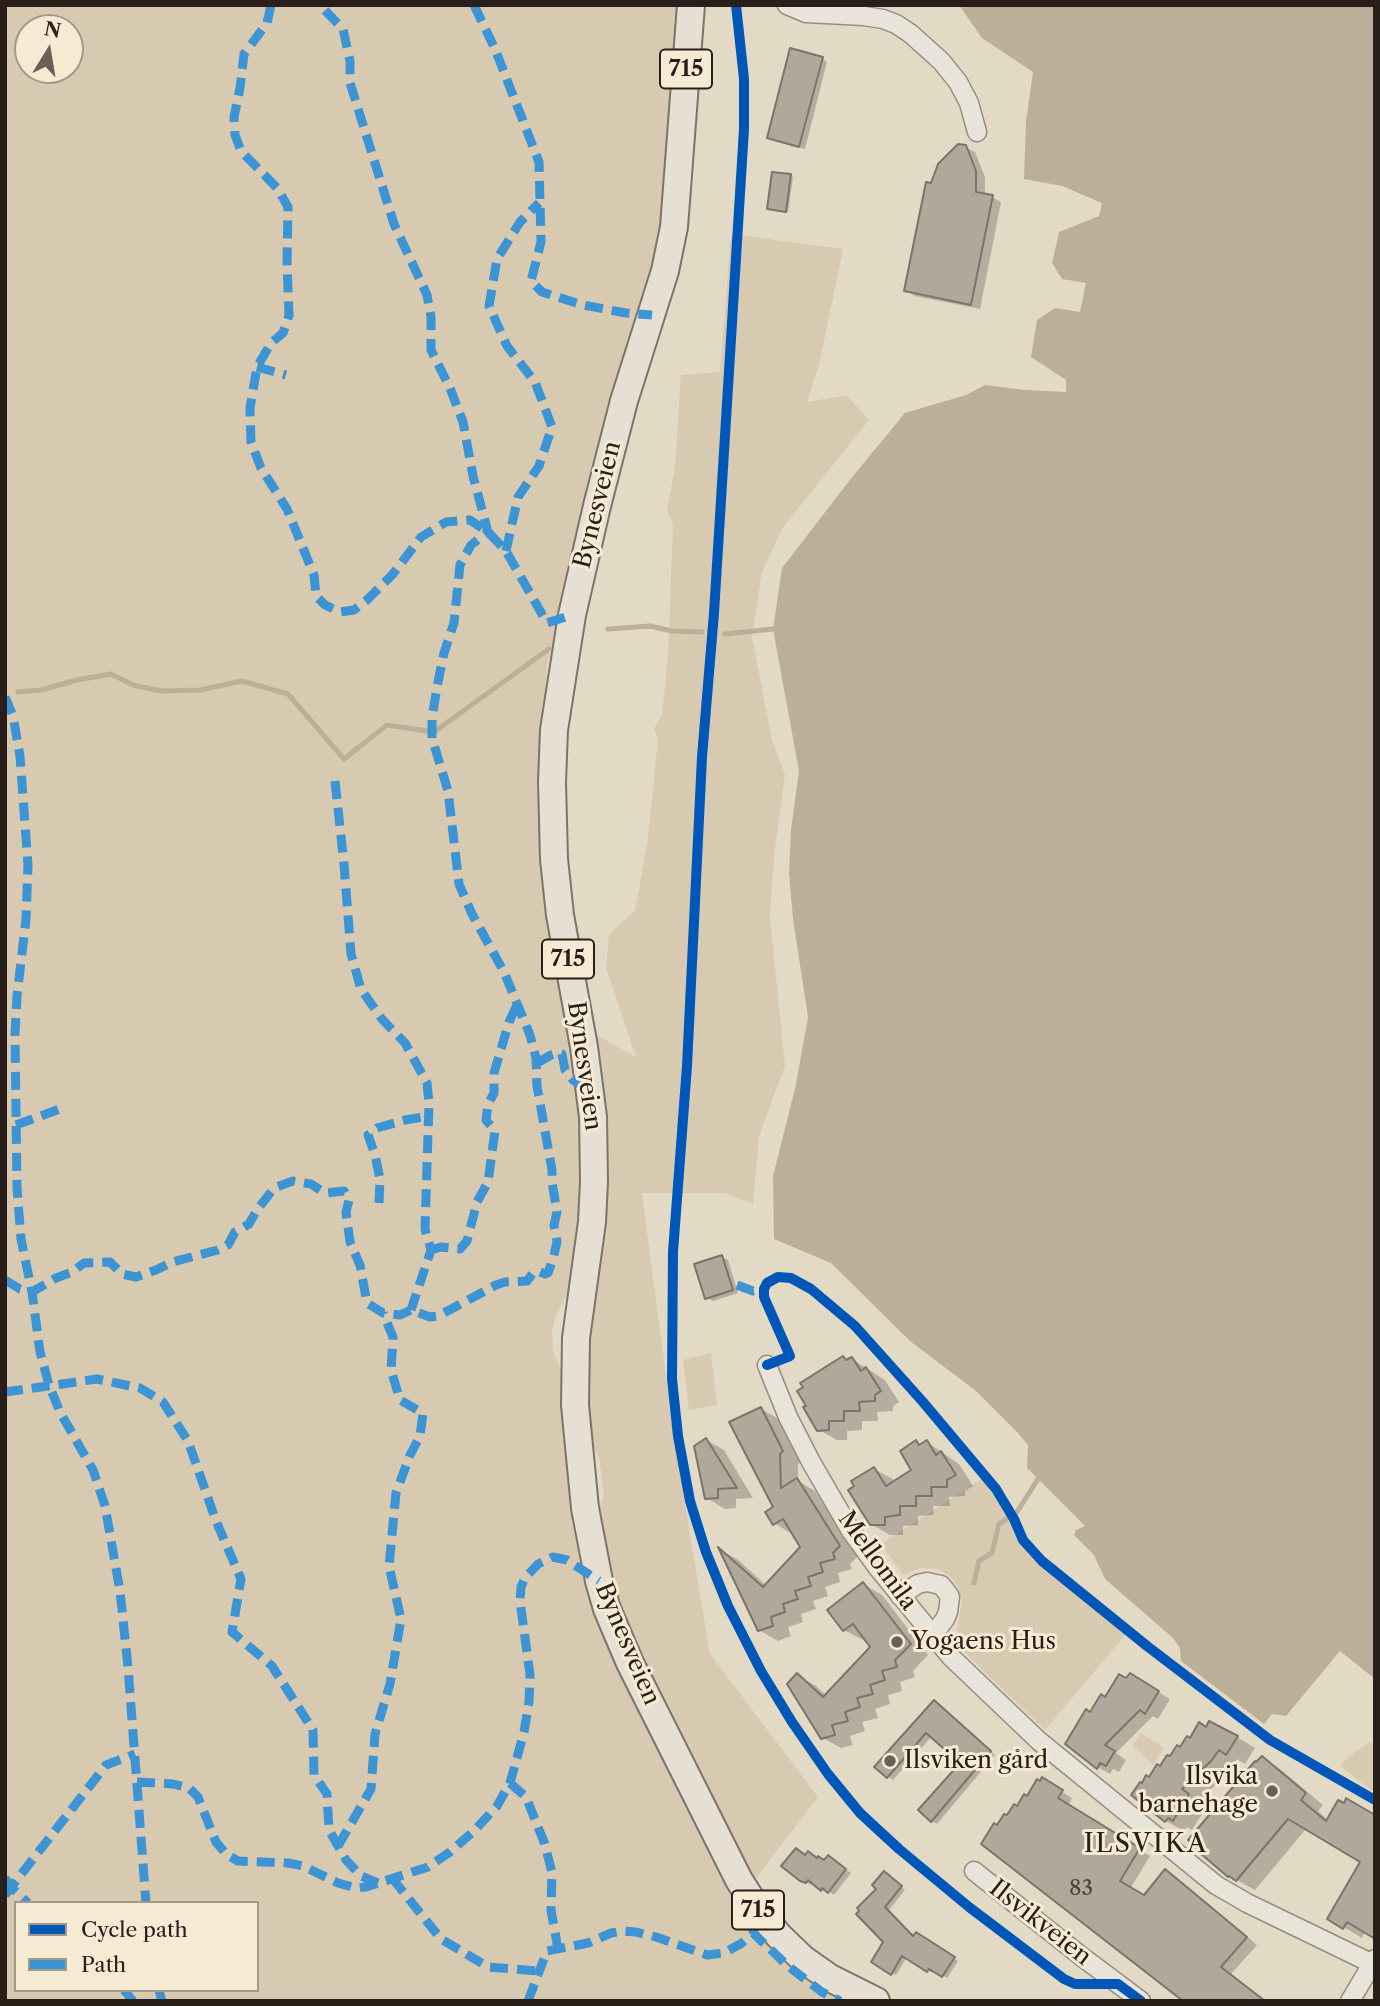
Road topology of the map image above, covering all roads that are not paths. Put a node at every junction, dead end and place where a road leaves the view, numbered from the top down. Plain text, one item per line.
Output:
1 (691, 5) edge
2 (787, 5) edge
3 (978, 132) dead end
4 (767, 1365) dead end
5 (900, 1596) junction
6 (933, 1635) junction
7 (974, 1871) dead end
8 (1374, 1963) edge
9 (876, 2001) edge
10 (1141, 2001) edge
11 (1350, 2001) edge

1 - 9 main road, Bynesveien / 715
2 - 3 street
4 - 5 street, Mellomila
5 - 6 street, Mellomila
5 - 6 street
6 - 8 street, Mellomila
7 - 10 street, Ilsvikveien
8 - 11 street, Mellomila

